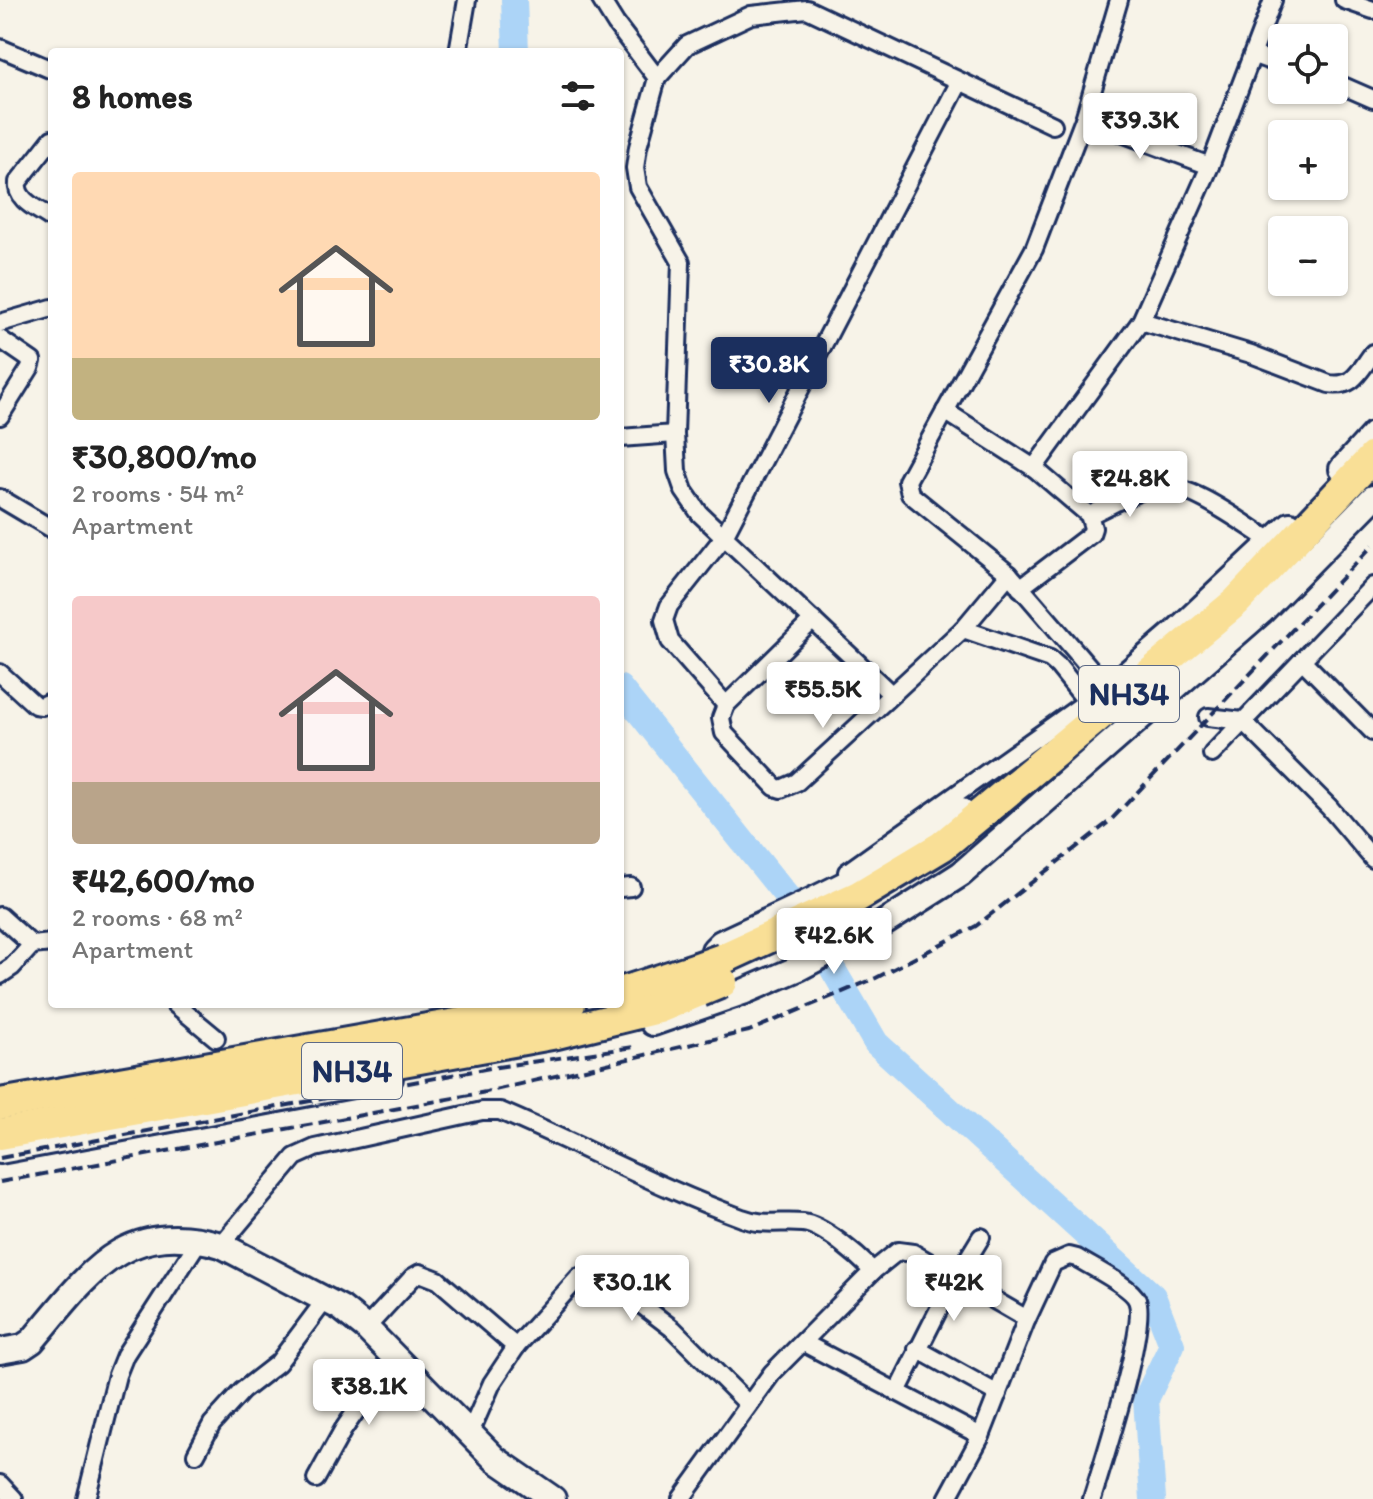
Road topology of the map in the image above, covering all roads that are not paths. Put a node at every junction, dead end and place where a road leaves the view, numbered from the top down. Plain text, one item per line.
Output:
1 (467, 0) edge
2 (601, 0) edge
3 (1119, 0) edge
4 (1273, 0) edge
5 (1344, 0) edge
6 (808, 4) edge
7 (1373, 10) edge
8 (0, 48) edge
9 (459, 48) edge
10 (1254, 55) junction
11 (1268, 60) edge
12 (48, 68) edge
13 (657, 78) junction
14 (959, 83) junction
15 (1348, 88) edge
16 (1373, 99) edge
17 (1084, 119) junction
18 (1053, 125) dead end
19 (48, 144) edge
20 (1210, 166) junction
21 (48, 216) edge
22 (48, 309) edge
23 (1141, 321) junction
24 (0, 323) edge
25 (0, 339) edge
26 (1373, 353) edge
27 (945, 411) junction
28 (0, 416) edge
29 (675, 434) junction
30 (1373, 435) edge
31 (624, 438) edge
32 (1373, 457) edge
33 (1034, 468) junction
34 (1373, 484) edge
35 (0, 498) edge
36 (1373, 498) edge
37 (1089, 515) junction
38 (48, 527) edge
39 (723, 538) junction
40 (1273, 542) junction
41 (1009, 574) junction
42 (1373, 586) edge
43 (1020, 588) junction
44 (813, 620) junction
45 (963, 629) junction
46 (1302, 660) junction
47 (0, 673) edge
48 (1109, 690) junction
49 (891, 694) junction
50 (48, 703) edge
51 (726, 705) junction
52 (1088, 705) junction
53 (1208, 717) dead end
54 (1243, 721) junction
55 (1373, 732) edge
56 (1212, 754) dead end
57 (1373, 859) edge
58 (852, 892) junction
59 (0, 916) edge
60 (48, 943) edge
61 (32, 945) junction
62 (778, 945) junction
63 (0, 975) edge
64 (712, 980) junction
65 (624, 992) edge
66 (180, 1008) edge
67 (546, 1008) edge
68 (216, 1038) dead end
69 (0, 1104) edge
70 (0, 1134) edge
71 (0, 1151) edge
72 (981, 1237) dead end
73 (210, 1242) junction
74 (873, 1271) junction
75 (956, 1277) junction
76 (326, 1299) junction
77 (1027, 1319) junction
78 (366, 1328) junction
79 (804, 1343) junction
80 (516, 1347) junction
81 (917, 1349) junction
82 (0, 1351) edge
83 (394, 1356) junction
84 (897, 1392) junction
85 (998, 1394) junction
86 (748, 1404) junction
87 (470, 1433) junction
88 (981, 1436) junction
89 (196, 1454) dead end
90 (316, 1479) dead end
91 (0, 1484) edge
92 (547, 1497) edge
93 (14, 1499) edge
94 (86, 1499) edge
95 (681, 1499) edge
96 (947, 1499) edge
97 (1092, 1499) edge

1 - 9 street
2 - 13 street
3 - 17 street
4 - 10 street
5 - 7 street
6 - 13 street
6 - 14 street
8 - 12 street
10 - 11 street
10 - 20 street
13 - 29 street
14 - 18 street
14 - 39 street
15 - 16 street
17 - 20 street
17 - 27 street
19 - 21 street
20 - 23 street
22 - 24 street
23 - 26 street
23 - 33 street
25 - 28 street
27 - 33 street
27 - 41 street
29 - 31 street
29 - 39 street
30 - 40 street
32 - 58 highway, NH34
33 - 37 street
34 - 58 highway, NH34
35 - 38 street
36 - 62 street
37 - 40 street
37 - 43 street
39 - 44 street
39 - 51 street
40 - 48 street
41 - 43 street
41 - 45 street
42 - 46 street
43 - 48 street
44 - 49 street
44 - 51 street
45 - 49 street
45 - 52 street
46 - 54 street
46 - 55 street
47 - 50 street
48 - 52 street
49 - 51 street
52 - 58 street
53 - 54 street
54 - 56 street
54 - 57 street
58 - 62 highway, NH34
59 - 61 street
60 - 61 street
61 - 63 street
62 - 64 highway, NH34
62 - 64 street
62 - 64 street
64 - 65 highway, NH34
64 - 70 highway, NH34
64 - 71 street
66 - 68 street
67 - 69 highway, NH34
72 - 75 street
73 - 74 street
73 - 76 street
73 - 82 street
73 - 94 street
74 - 75 street
74 - 79 street
75 - 77 street
75 - 81 street
76 - 78 street
76 - 89 street
77 - 85 street
77 - 97 street
78 - 80 street
78 - 83 street
79 - 84 street
79 - 86 street
80 - 86 street
80 - 87 street
81 - 84 street
81 - 85 street
83 - 87 street
83 - 90 street
84 - 88 street
85 - 88 street
86 - 95 street
87 - 92 street
88 - 96 street
91 - 93 street

